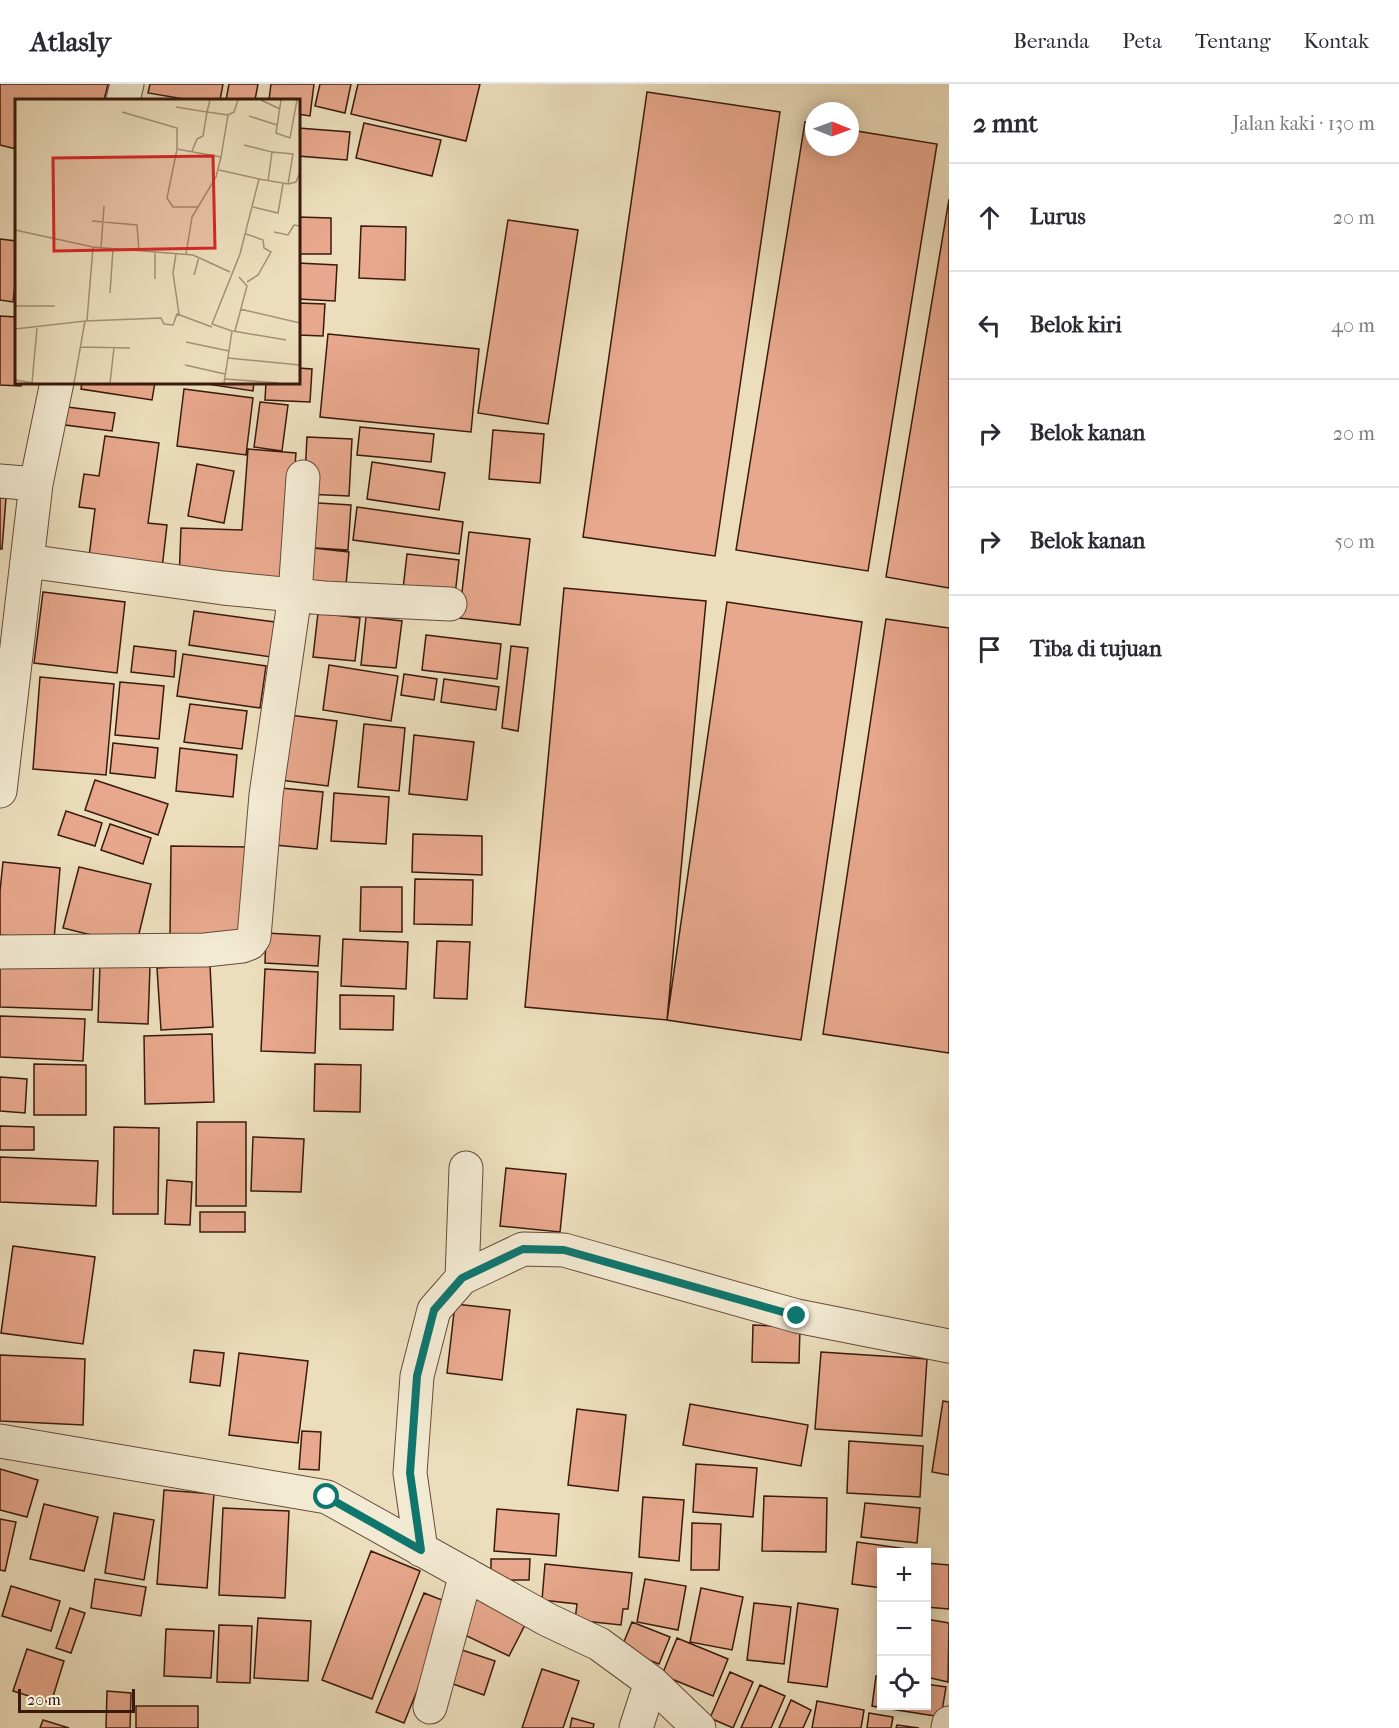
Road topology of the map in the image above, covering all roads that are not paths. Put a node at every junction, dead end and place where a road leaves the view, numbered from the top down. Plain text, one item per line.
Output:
1 (127, 84) edge
2 (123, 99) edge
3 (57, 384) edge
4 (303, 477) dead end
5 (0, 481) edge
6 (36, 484) junction
7 (27, 561) junction
8 (295, 595) junction
9 (450, 604) dead end
10 (6, 685) edge
11 (0, 791) edge
12 (0, 952) edge
13 (466, 1168) dead end
14 (462, 1278) junction
15 (949, 1346) edge
16 (0, 1441) edge
17 (421, 1550) junction
18 (466, 1574) junction
19 (651, 1682) junction
20 (430, 1707) dead end
21 (949, 1723) edge
22 (636, 1728) edge
23 (699, 1728) edge
24 (948, 1728) edge

1 - 2 street
3 - 6 street
4 - 8 street
5 - 6 street
6 - 7 street
7 - 8 street
7 - 10 street
8 - 9 street
8 - 12 street
10 - 11 street
13 - 14 street
14 - 15 street
14 - 17 street
16 - 17 street
17 - 18 street
18 - 19 street
18 - 20 street
19 - 22 street
19 - 23 street
21 - 24 street

